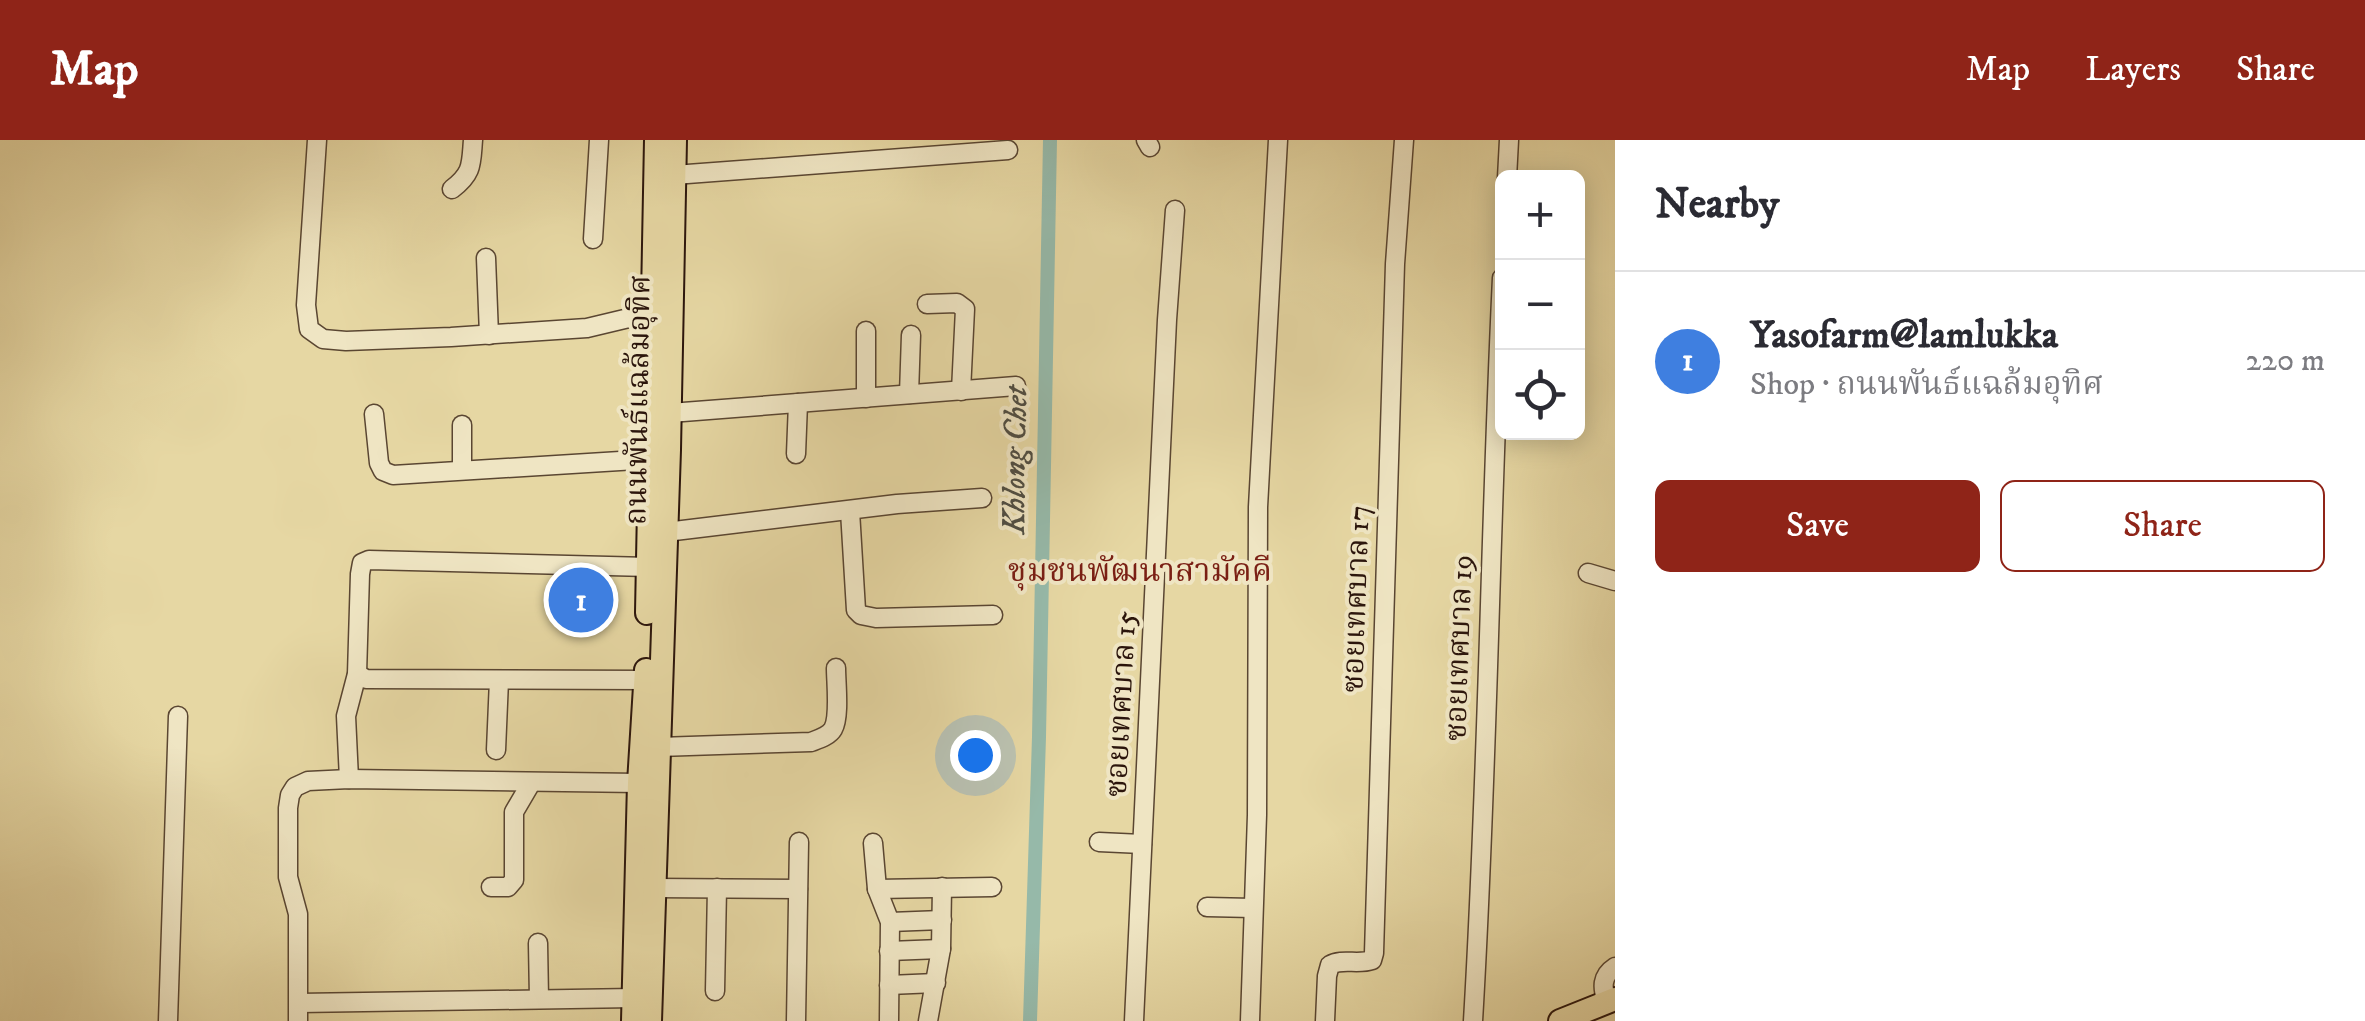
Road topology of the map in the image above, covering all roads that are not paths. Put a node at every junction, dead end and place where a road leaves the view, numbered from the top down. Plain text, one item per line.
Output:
1 (316, 140) edge
2 (473, 140) edge
3 (599, 140) edge
4 (656, 140) edge
5 (675, 140) edge
6 (1278, 140) edge
7 (1404, 140) edge
8 (1509, 140) edge
9 (1008, 150) dead end
10 (1508, 170) edge
11 (674, 175) junction
12 (452, 190) dead end
13 (1175, 210) dead end
14 (593, 239) dead end
15 (486, 258) dead end
16 (927, 304) dead end
17 (654, 312) junction
18 (866, 331) dead end
19 (488, 335) junction
20 (912, 335) dead end
21 (1499, 350) edge
22 (1016, 386) dead end
23 (960, 391) junction
24 (909, 394) junction
25 (866, 398) junction
26 (798, 403) junction
27 (670, 413) junction
28 (374, 414) dead end
29 (462, 425) dead end
30 (796, 454) dead end
31 (652, 459) junction
32 (462, 470) junction
33 (982, 498) dead end
34 (850, 511) junction
35 (666, 532) junction
36 (649, 567) junction
37 (1588, 573) dead end
38 (1615, 581) edge
39 (994, 615) dead end
40 (836, 668) dead end
41 (357, 674) junction
42 (499, 680) junction
43 (646, 680) junction
44 (178, 716) dead end
45 (659, 747) junction
46 (496, 750) dead end
47 (350, 780) junction
48 (498, 782) junction
49 (531, 783) junction
50 (640, 783) junction
51 (514, 812) junction
52 (799, 842) dead end
53 (873, 842) dead end
54 (1099, 842) dead end
55 (1142, 844) junction
56 (491, 887) dead end
57 (942, 887) junction
58 (992, 887) dead end
59 (654, 888) junction
60 (717, 888) junction
61 (798, 889) junction
62 (878, 889) junction
63 (1207, 907) dead end
64 (1254, 908) junction
65 (942, 920) junction
66 (890, 922) junction
67 (538, 943) dead end
68 (941, 949) junction
69 (889, 951) junction
70 (1615, 967) edge
71 (936, 984) junction
72 (889, 985) junction
73 (715, 991) dead end
74 (539, 1000) junction
75 (1611, 1000) edge
76 (463, 1001) junction
77 (634, 1009) edge
78 (298, 1012) edge
79 (168, 1021) edge
80 (463, 1021) edge
81 (650, 1021) edge
82 (796, 1021) edge
83 (889, 1021) edge
84 (928, 1021) edge
85 (1134, 1021) edge
86 (1250, 1021) edge
87 (1325, 1021) edge
88 (1473, 1021) edge
89 (1560, 1021) edge

1 - 19 street
2 - 12 street
3 - 14 street
4 - 17 main road, ถนนพันธ์แฉล้มอุทิศ
5 - 11 main road, ถนนพันธ์แฉล้มอุทิศ
6 - 64 street
7 - 87 street, ซอยเทศบาล 17
8 - 10 street
9 - 11 street
11 - 27 main road, ถนนพันธ์แฉล้มอุทิศ
13 - 55 street, ซอยเทศบาล 15
15 - 19 street
16 - 23 street
17 - 19 street
17 - 31 main road, ถนนพันธ์แฉล้มอุทิศ
18 - 25 street
20 - 24 street
21 - 88 street, ซอยเทศบาล 19
22 - 23 street
23 - 24 street
24 - 25 street
25 - 26 street
26 - 27 street
26 - 30 street
27 - 35 main road, ถนนพันธ์แฉล้มอุทิศ
28 - 32 street
29 - 32 street
31 - 32 street
31 - 36 main road, ถนนพันธ์แฉล้มอุทิศ
33 - 34 street
34 - 35 street
34 - 39 street
35 - 45 main road, ถนนพันธ์แฉล้มอุทิศ
36 - 41 street
36 - 43 main road, ถนนพันธ์แฉล้มอุทิศ
37 - 38 street
40 - 45 street
41 - 42 street
41 - 47 street
42 - 43 street
42 - 46 street
43 - 50 main road, ถนนพันธ์แฉล้มอุทิศ
44 - 79 street
45 - 59 main road, ถนนพันธ์แฉล้มอุทิศ
47 - 48 street
47 - 78 street
48 - 49 street
48 - 51 street
49 - 50 street
49 - 51 street
50 - 77 main road, ถนนพันธ์แฉล้มอุทิศ
51 - 56 street
52 - 61 street
53 - 62 street
54 - 55 street
55 - 85 street, ซอยเทศบาล 15
57 - 58 street
57 - 62 street
57 - 65 street
59 - 60 street
59 - 81 main road, ถนนพันธ์แฉล้มอุทิศ
60 - 61 street
60 - 73 street
61 - 82 street
62 - 66 street
63 - 64 street
64 - 86 street
65 - 66 street
65 - 68 street
66 - 69 street
67 - 74 street
68 - 69 street
68 - 71 street
69 - 72 street
70 - 75 street
71 - 72 street
71 - 84 street
72 - 83 street
74 - 76 street
74 - 77 street
75 - 89 main road
76 - 78 street
76 - 80 street

